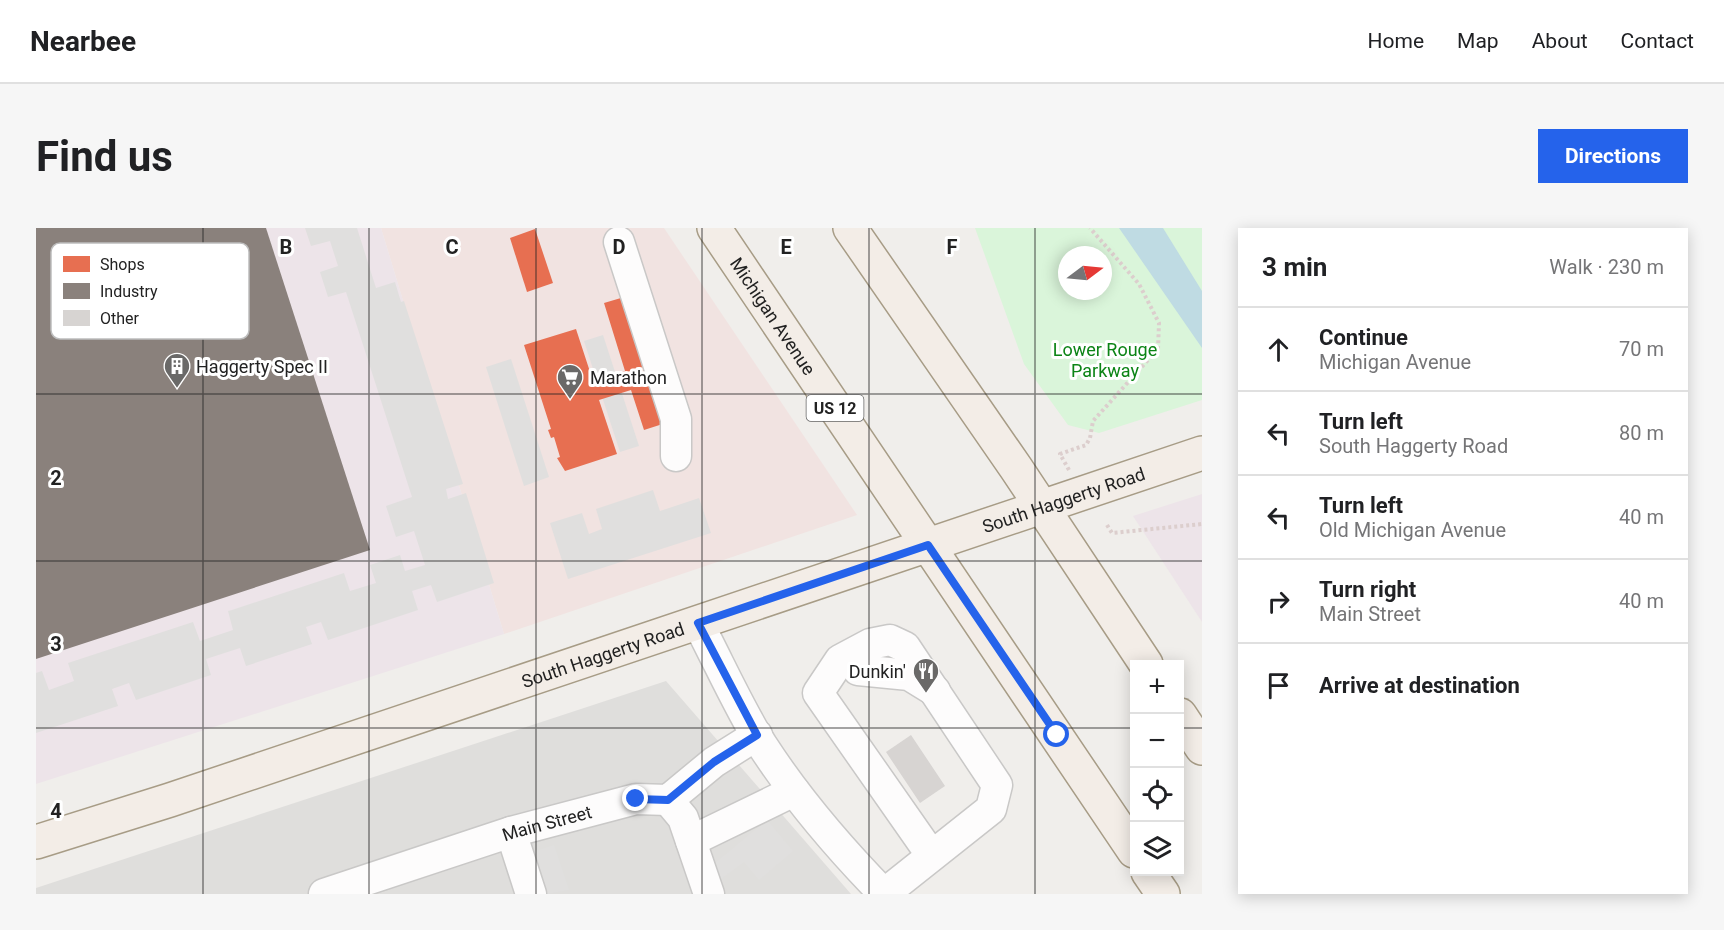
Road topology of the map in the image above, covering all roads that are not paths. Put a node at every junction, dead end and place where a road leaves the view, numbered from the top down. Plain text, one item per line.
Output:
1 (714, 228) edge
2 (850, 228) edge
3 (620, 242) dead end
4 (1202, 453) edge
5 (676, 456) dead end
6 (1042, 508) junction
7 (928, 545) junction
8 (698, 623) junction
9 (1143, 660) edge
10 (935, 691) junction
11 (1184, 722) edge
12 (757, 735) junction
13 (1202, 748) edge
14 (794, 791) junction
15 (668, 800) junction
16 (511, 832) junction
17 (691, 840) junction
18 (36, 842) edge
19 (1130, 845) edge
20 (938, 851) junction
21 (1151, 876) edge
22 (336, 892) edge
23 (531, 894) edge
24 (709, 894) edge
25 (884, 894) edge
26 (1163, 894) edge

1 - 7 main road, Michigan Avenue / US 12
2 - 6 main road
3 - 5 street
4 - 6 main road, South Haggerty Road
6 - 7 main road, South Haggerty Road
6 - 9 main road
7 - 8 main road, South Haggerty Road
7 - 19 main road, Michigan Avenue / US 12
8 - 12 street
8 - 18 main road, South Haggerty Road
10 - 20 street
10 - 20 street
10 - 20 street
11 - 13 main road
12 - 14 street
12 - 15 street
14 - 17 street
14 - 25 street
15 - 16 street, Main Street
15 - 17 street
16 - 22 street, Main Street
16 - 23 street
17 - 24 street
20 - 25 street
21 - 26 main road

